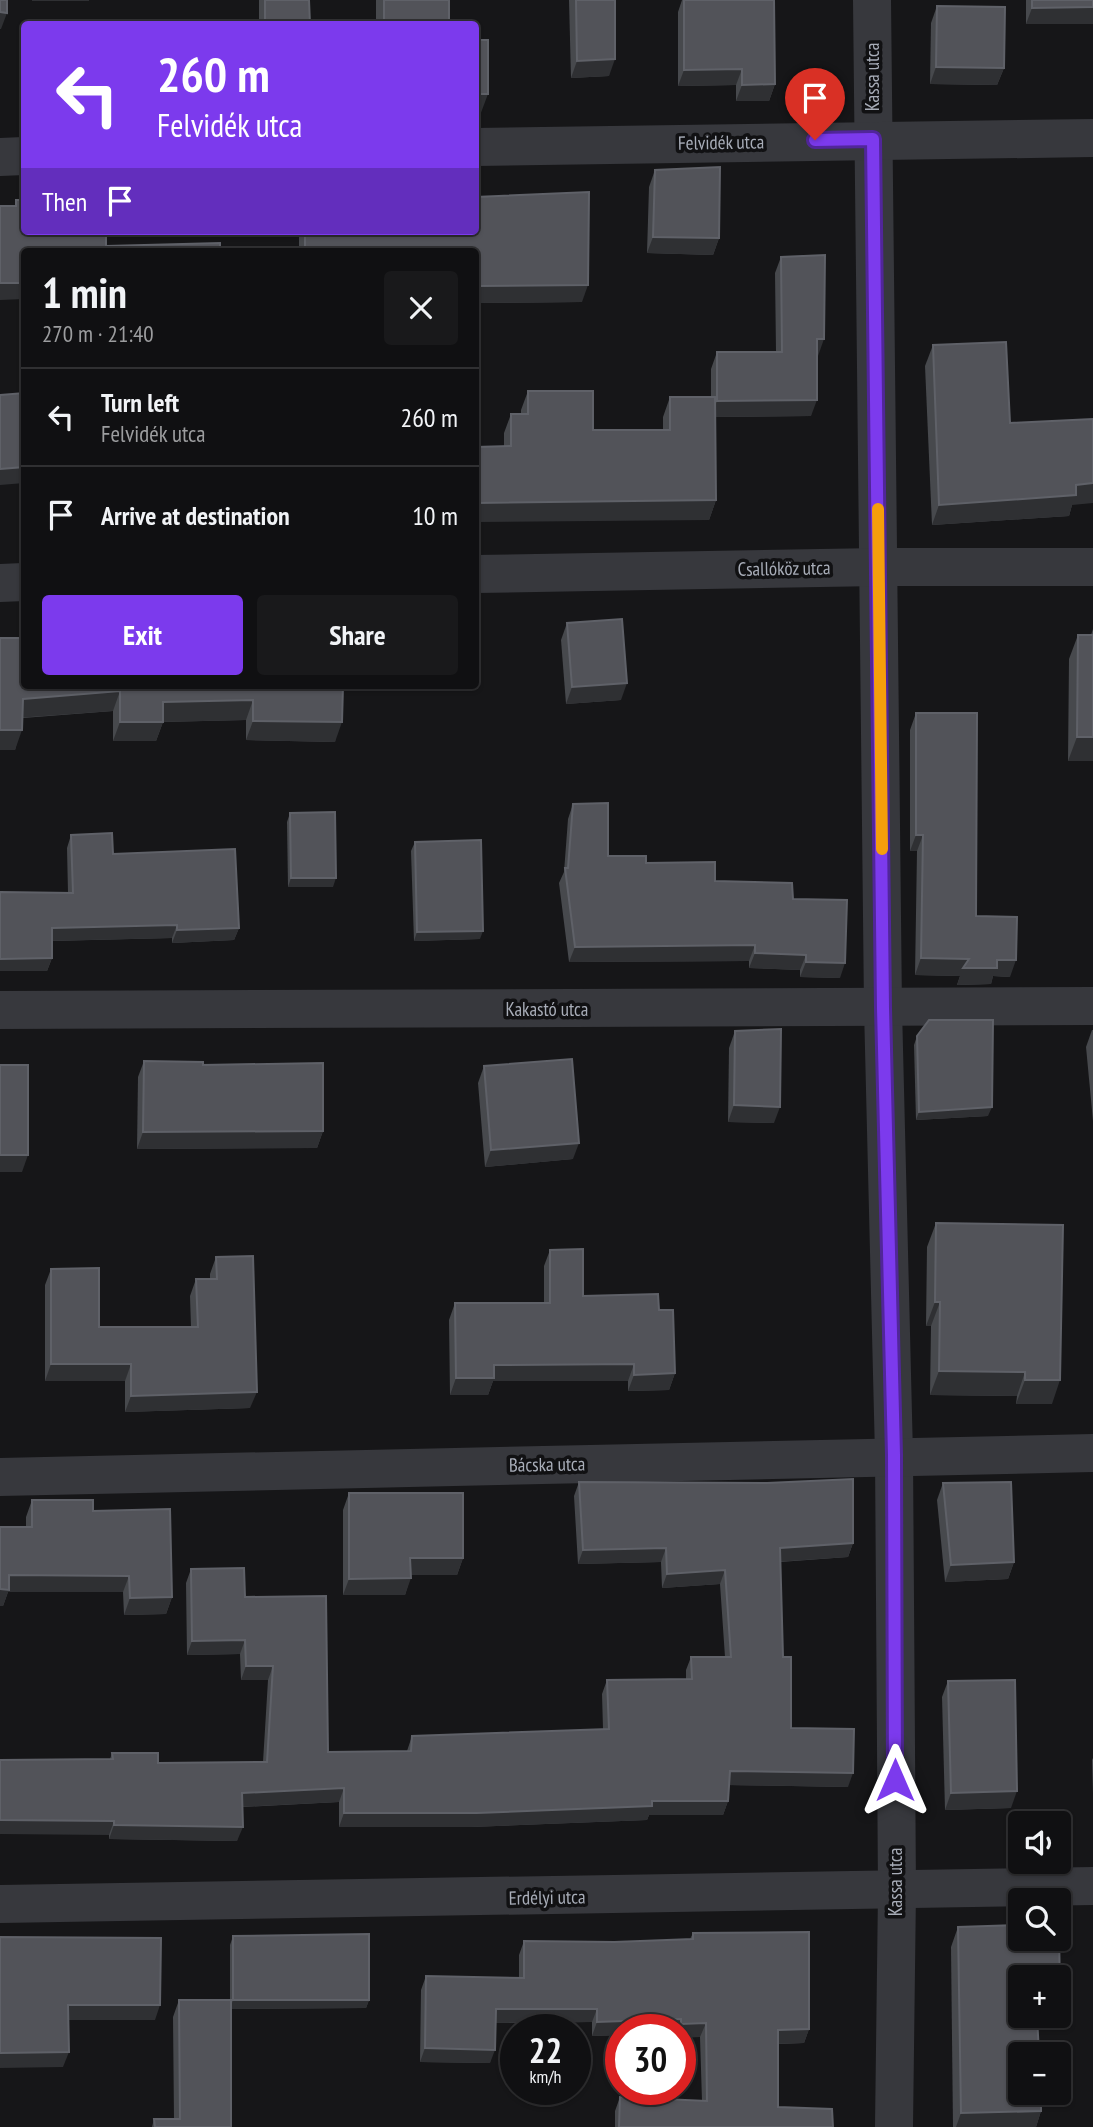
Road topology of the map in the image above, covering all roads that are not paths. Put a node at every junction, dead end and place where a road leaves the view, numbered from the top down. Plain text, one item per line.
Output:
1 (872, 0) edge
2 (1093, 138) edge
3 (873, 139) junction
4 (479, 147) edge
5 (21, 156) edge
6 (0, 157) edge
7 (879, 567) junction
8 (1093, 567) edge
9 (479, 574) edge
10 (0, 583) edge
11 (21, 583) edge
12 (1093, 1006) edge
13 (883, 1008) junction
14 (0, 1010) edge
15 (1093, 1452) edge
16 (894, 1455) junction
17 (0, 1476) edge
18 (1093, 1886) edge
19 (897, 1891) junction
20 (0, 1904) edge
21 (894, 2127) edge

1 - 3 street, Kassa utca
2 - 3 street, Felvidék utca
3 - 4 street, Felvidék utca
3 - 7 street, Kassa utca
5 - 6 street
7 - 8 street, Csallóköz utca
7 - 9 street, Csallóköz utca
7 - 13 street, Kassa utca
10 - 11 street
12 - 13 street, Kakastó utca
13 - 14 street, Kakastó utca
13 - 16 street, Kassa utca
15 - 16 street, Bácska utca
16 - 17 street, Bácska utca
16 - 19 street, Kassa utca
18 - 19 street, Erdélyi utca
19 - 20 street, Erdélyi utca
19 - 21 street, Kassa utca

